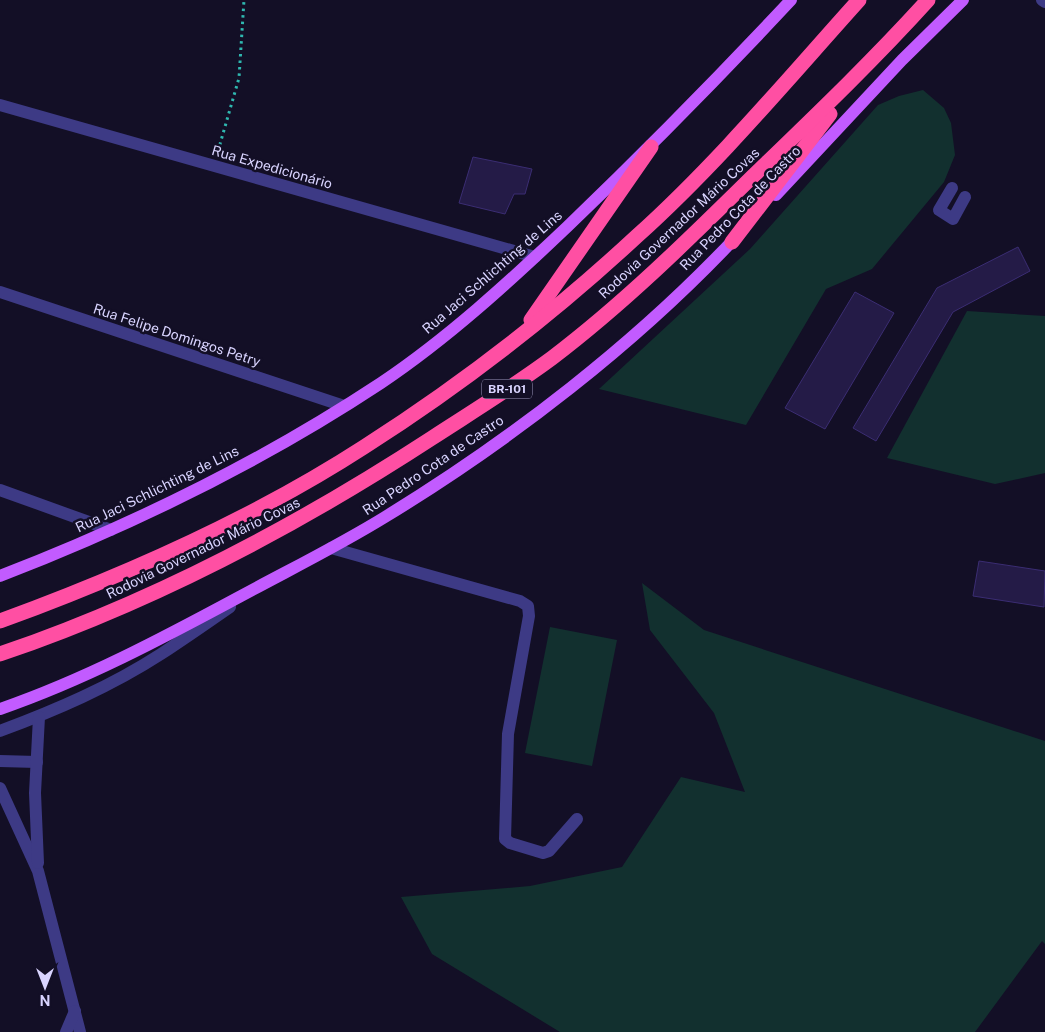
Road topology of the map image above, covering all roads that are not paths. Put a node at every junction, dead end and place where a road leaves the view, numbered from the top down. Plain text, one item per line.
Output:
1 (859, 0) edge
2 (928, 0) edge
3 (963, 0) edge
4 (784, 2) edge
5 (910, 20) junction
6 (0, 105) edge
7 (651, 147) junction
8 (952, 188) dead end
9 (965, 197) dead end
10 (732, 242) junction
11 (535, 257) junction
12 (0, 292) edge
13 (522, 334) junction
14 (344, 406) junction
15 (0, 490) edge
16 (111, 530) junction
17 (331, 548) junction
18 (0, 576) edge
19 (266, 582) junction
20 (0, 621) edge
21 (0, 654) edge
22 (0, 708) edge
23 (39, 717) junction
24 (0, 731) edge
25 (0, 761) edge
26 (37, 762) junction
27 (0, 788) edge
28 (577, 819) dead end
29 (38, 870) junction
30 (75, 1011) junction
31 (66, 1032) edge
32 (80, 1032) edge

1 - 13 highway, Rodovia Governador Mário Covas / BR-101
2 - 5 highway, Rodovia Governador Mário Covas / BR-101
3 - 10 main road, Rua Pedro Cota de Castro
4 - 7 main road, Rua Jaci Schlichting de Lins
5 - 10 highway
5 - 21 highway, Rodovia Governador Mário Covas / BR-101
6 - 11 street, Rua Expedicionário
7 - 11 main road, Rua Jaci Schlichting de Lins
7 - 13 highway
8 - 9 street
10 - 17 main road, Rua Pedro Cota de Castro
11 - 14 main road, Rua Jaci Schlichting de Lins
12 - 14 street, Rua Felipe Domingos Petry
13 - 20 highway, Rodovia Governador Mário Covas / BR-101
14 - 16 main road, Rua Jaci Schlichting de Lins
15 - 16 street
16 - 18 main road, Rua Jaci Schlichting de Lins
17 - 19 main road, Rua Pedro Cota de Castro
17 - 28 street
19 - 22 main road, Rua Pedro Cota de Castro
19 - 23 street
23 - 24 street
23 - 26 street
25 - 26 street
26 - 29 street
27 - 29 street
29 - 30 street
30 - 31 street
30 - 32 street

